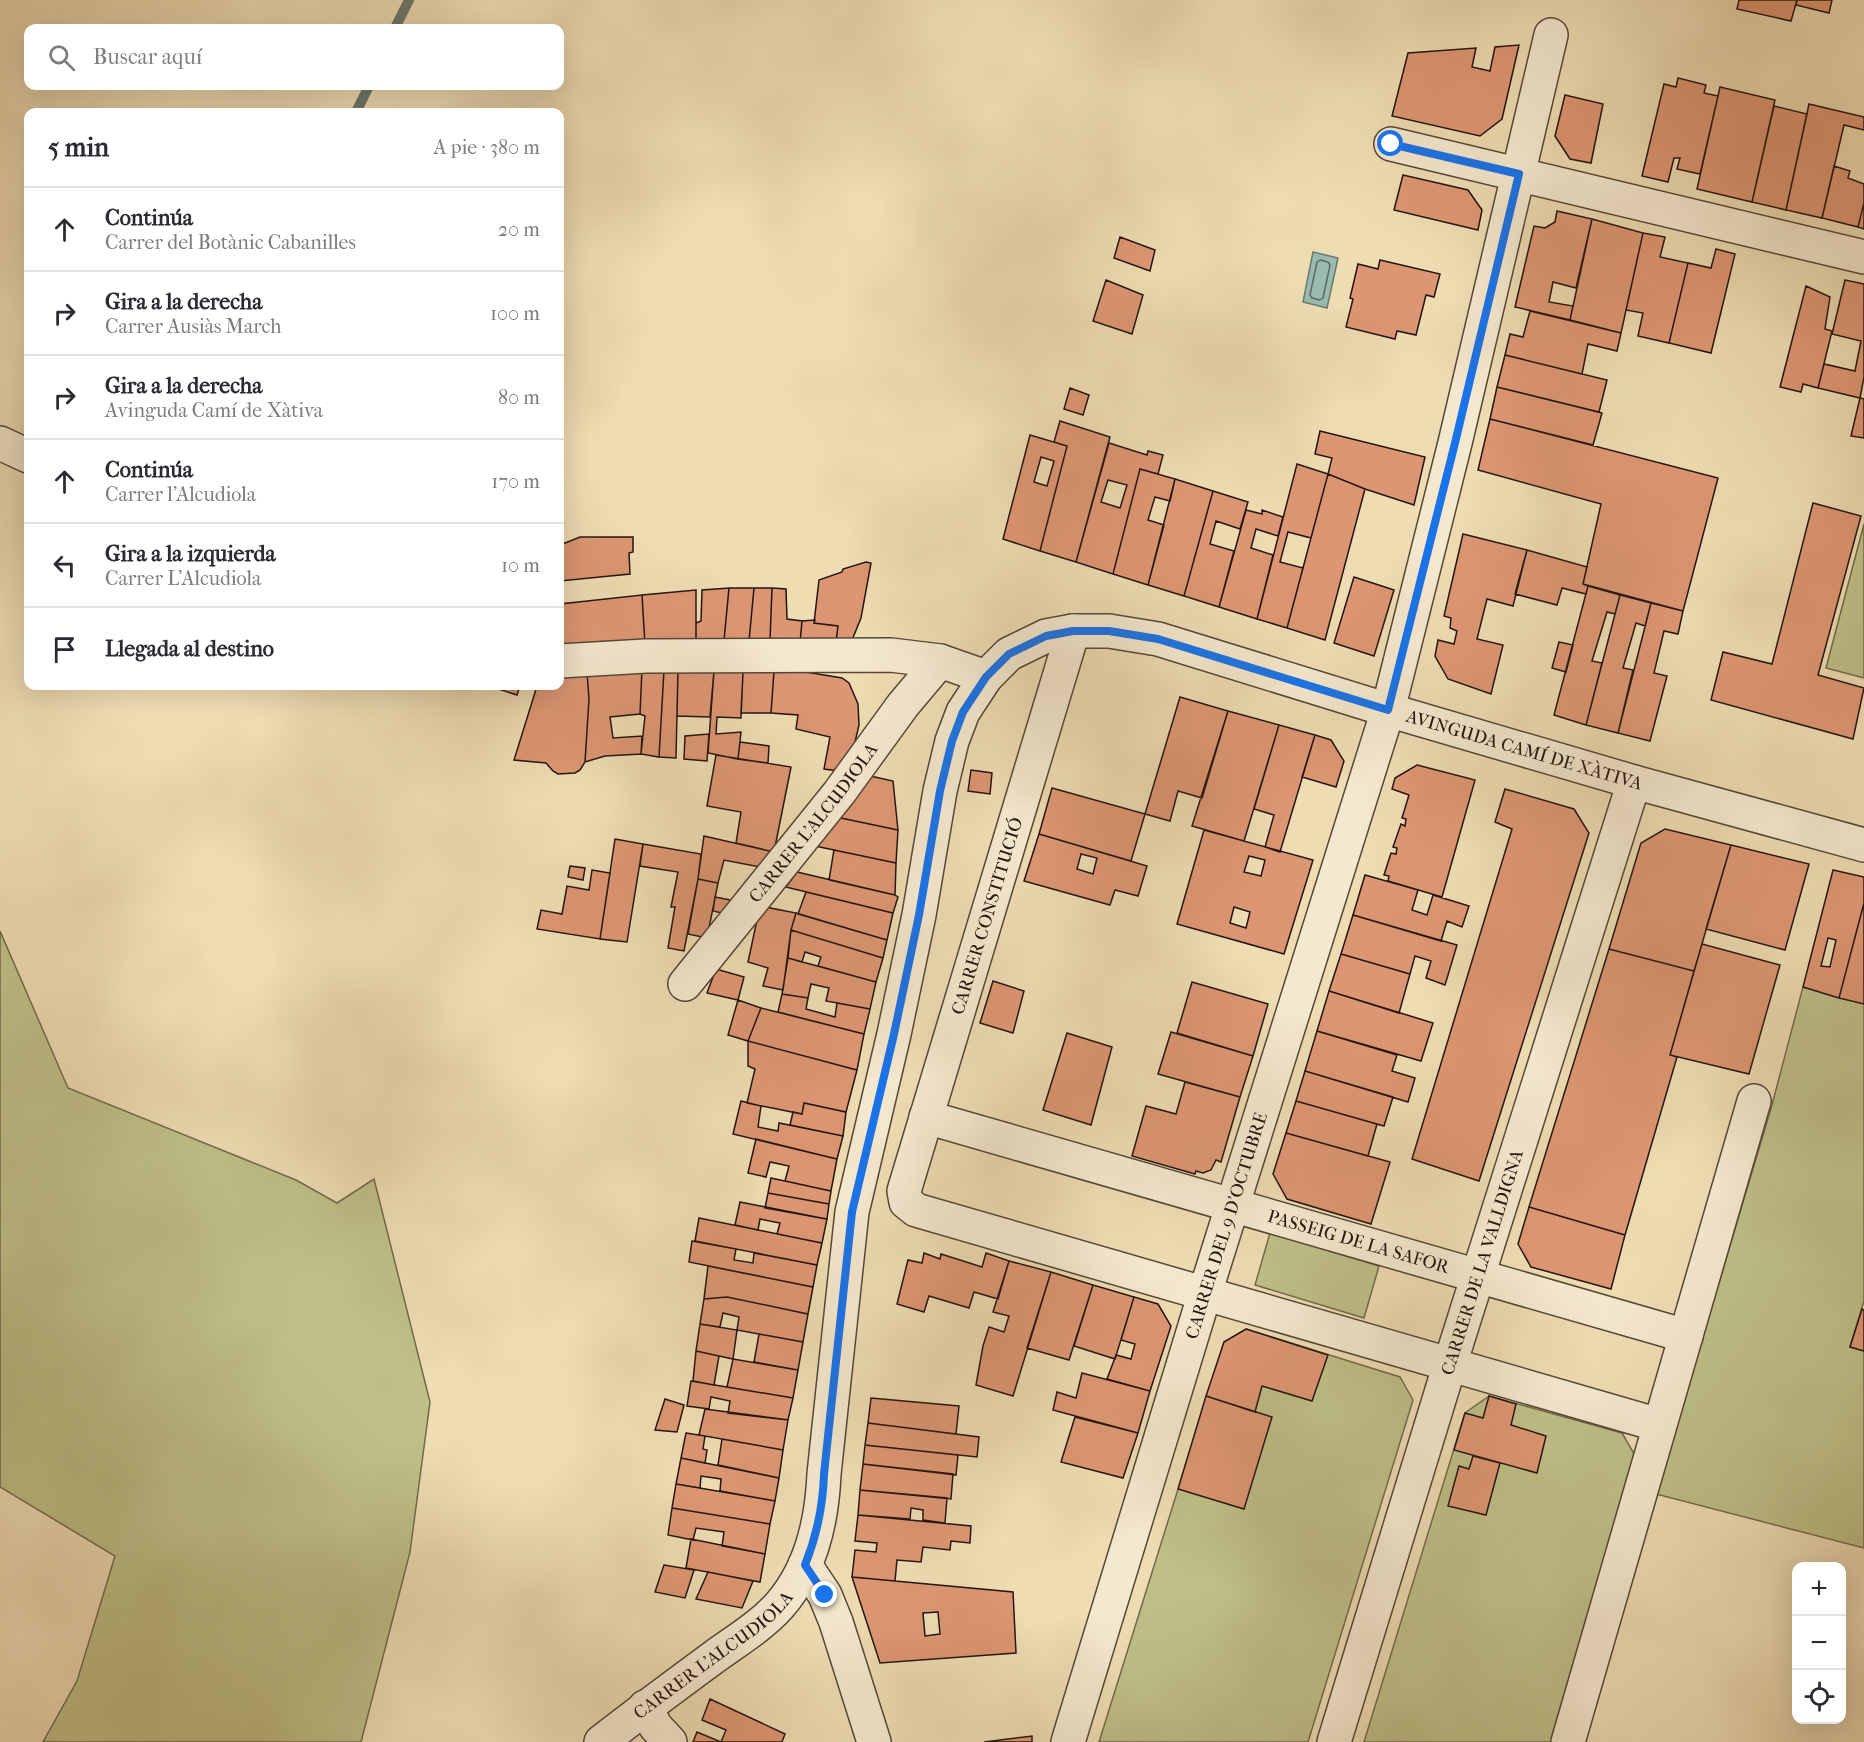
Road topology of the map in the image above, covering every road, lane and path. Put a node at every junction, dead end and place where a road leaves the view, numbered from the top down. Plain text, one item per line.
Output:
1 (1551, 34) dead end
2 (1391, 144) dead end
3 (1519, 174) junction
4 (1864, 257) edge
5 (0, 443) edge
6 (24, 454) edge
7 (1073, 631) junction
8 (564, 661) edge
9 (940, 661) junction
10 (986, 677) junction
11 (1388, 710) junction
12 (1634, 783) junction
13 (1864, 845) edge
14 (685, 984) dead end
15 (1754, 1101) dead end
16 (926, 1117) junction
17 (1233, 1205) junction
18 (1479, 1276) junction
19 (1205, 1293) junction
20 (1686, 1336) junction
21 (1450, 1364) junction
22 (1659, 1425) junction
23 (805, 1565) junction
24 (645, 1707) junction
25 (601, 1742) edge
26 (670, 1742) edge
27 (874, 1742) edge
28 (1068, 1742) edge
29 (1334, 1742) edge
30 (1568, 1742) edge

1 - 3 street, CARRER DEL 9 D'OCTUBRE
2 - 3 street
3 - 4 street
3 - 11 street, CARRER DEL 9 D'OCTUBRE
5 - 6 street
7 - 10 street, AVINGUDA CAMÍ DE XÀTIVA
7 - 11 street, AVINGUDA CAMÍ DE XÀTIVA
7 - 16 street, CARRER CONSTITUCIÓ
8 - 9 street
9 - 10 street
9 - 14 street, CARRER L'ALCUDIOLA
10 - 23 street, CARRER L’ALCUDIOLA
11 - 12 street, AVINGUDA CAMÍ DE XÀTIVA
11 - 17 street, CARRER DEL 9 D'OCTUBRE
12 - 13 street, AVINGUDA CAMÍ DE XÀTIVA
12 - 18 street, CARRER DE LA VALLDIGNA
15 - 20 street
16 - 17 street, PASSEIG DE LA SAFOR
16 - 19 street, CARRER CONSTITUCIÓ
17 - 18 street, PASSEIG DE LA SAFOR
17 - 19 street, CARRER DEL 9 D'OCTUBRE
18 - 20 street, PASSEIG DE LA SAFOR
18 - 21 street, CARRER DE LA VALLDIGNA
19 - 21 street
19 - 28 street, CARRER DEL 9 D'OCTUBRE
20 - 22 street
21 - 22 street
21 - 29 street, CARRER DE LA VALLDIGNA
22 - 30 street
23 - 24 street, CARRER L’ALCUDIOLA
23 - 27 street
24 - 25 street, CARRER L’ALCUDIOLA
24 - 26 street

